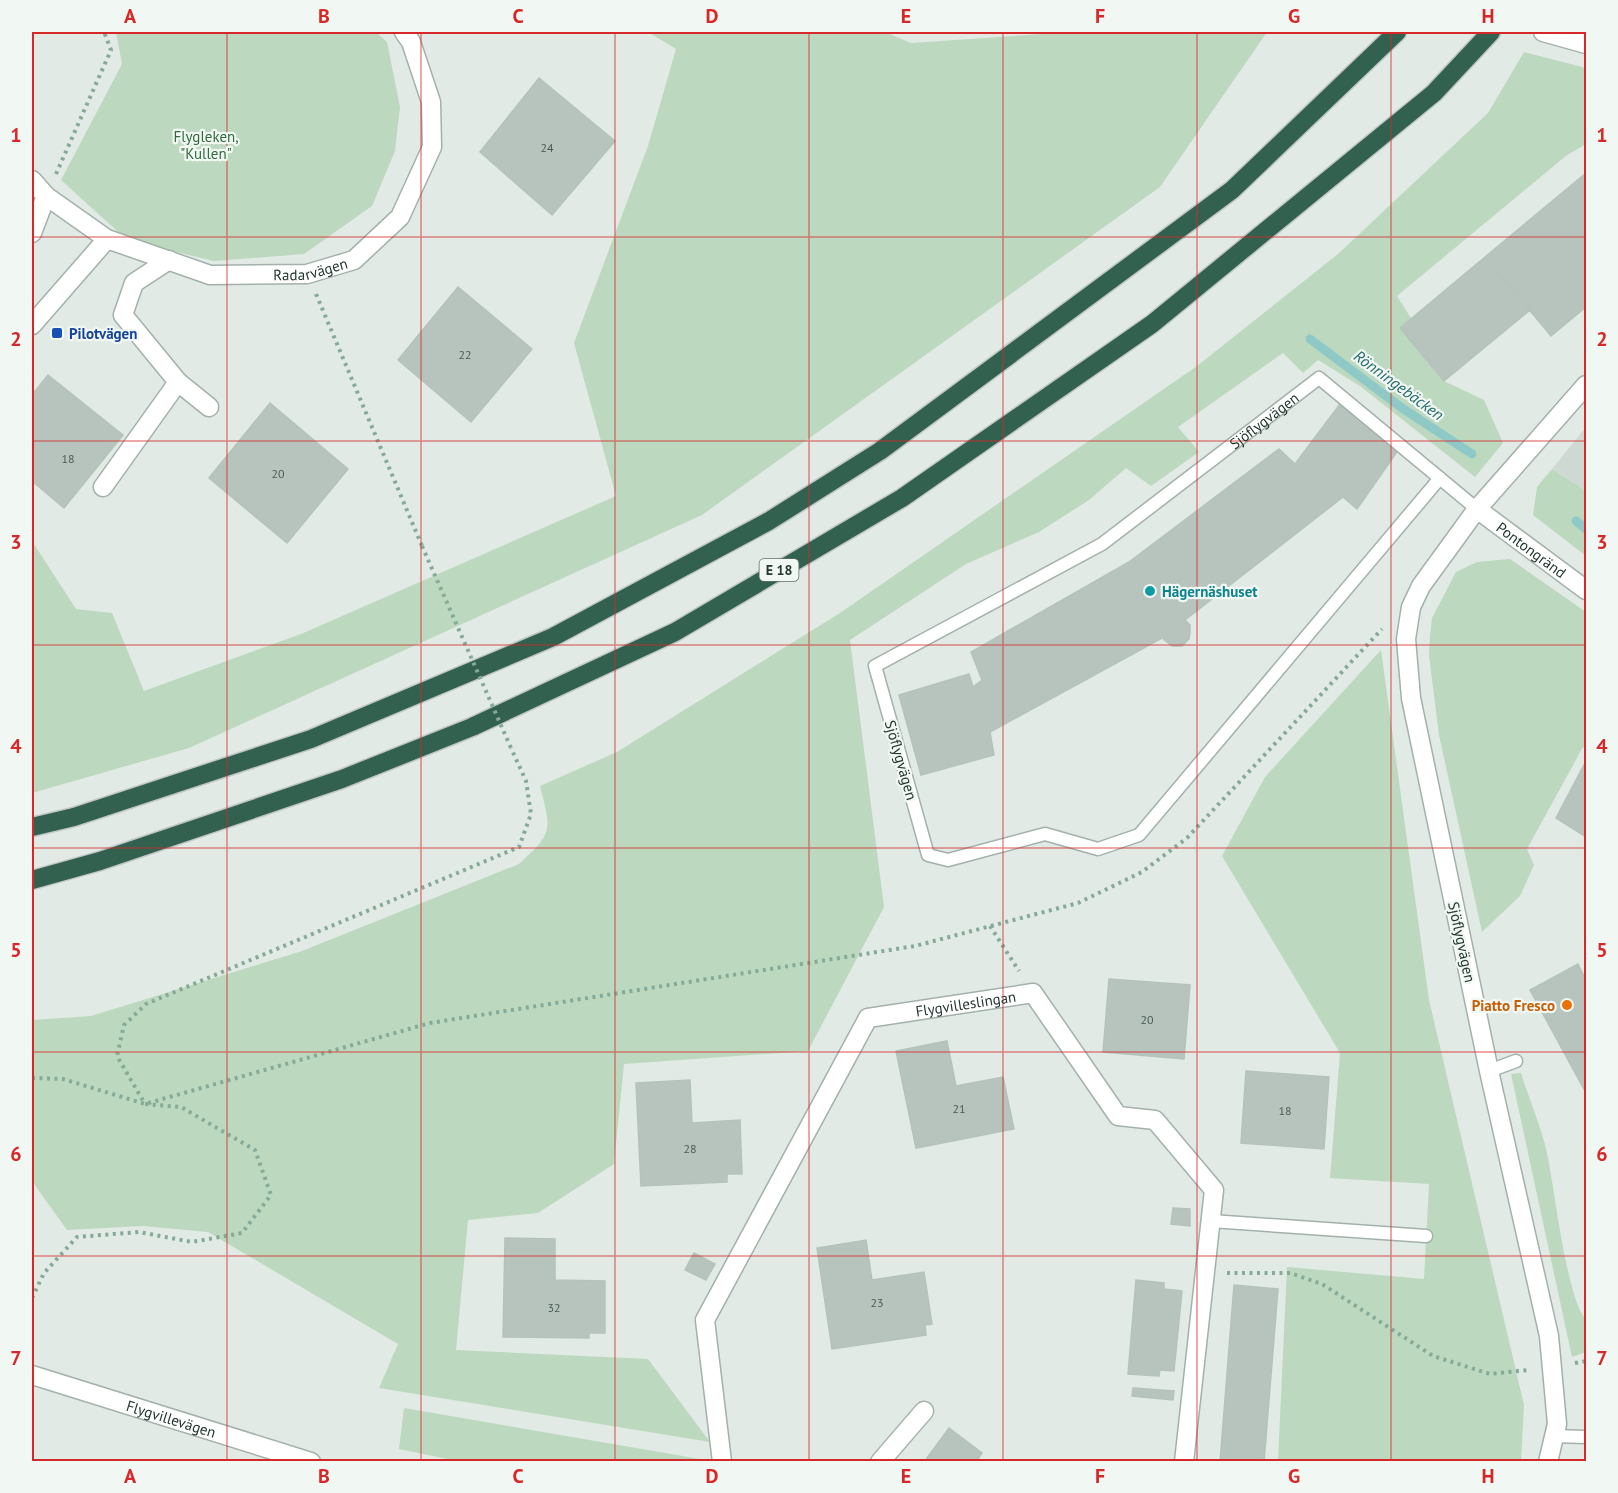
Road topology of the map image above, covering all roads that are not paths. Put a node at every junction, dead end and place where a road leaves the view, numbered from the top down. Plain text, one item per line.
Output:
1 (404, 32) edge
2 (1397, 32) edge
3 (1491, 32) edge
4 (1543, 32) edge
5 (1587, 44) edge
6 (32, 180) edge
7 (46, 196) junction
8 (32, 233) edge
9 (107, 239) junction
10 (169, 260) junction
11 (32, 325) edge
12 (178, 382) junction
13 (1587, 385) edge
14 (209, 407) dead end
15 (1440, 478) junction
16 (103, 487) dead end
17 (1477, 509) junction
18 (1587, 590) edge
19 (32, 827) edge
20 (32, 880) edge
21 (1516, 1061) dead end
22 (1489, 1071) junction
23 (1211, 1221) junction
24 (1426, 1236) dead end
25 (32, 1375) edge
26 (924, 1411) dead end
27 (1554, 1436) junction
28 (1587, 1437) edge
29 (311, 1461) edge
30 (722, 1461) edge
31 (880, 1461) edge
32 (1184, 1461) edge
33 (1548, 1461) edge

1 - 10 street, Radarvägen
2 - 19 highway
3 - 20 highway, E 18
4 - 5 street
6 - 7 street, Radarvägen
7 - 8 street
7 - 9 street, Radarvägen
9 - 10 street, Radarvägen
9 - 11 street
10 - 12 street
12 - 14 street
12 - 16 street
13 - 17 street, Sjöflygvägen
15 - 15 lane, Sjöflygvägen
15 - 17 lane, Sjöflygvägen
17 - 18 street, Pontongränd
17 - 22 street, Sjöflygvägen
21 - 22 lane
22 - 27 street, Sjöflygvägen
23 - 24 lane
23 - 30 street, Flygvilleslingan
23 - 32 street, Flygvilleslingan
25 - 29 street, Flygvillevägen
26 - 31 street
27 - 28 lane
27 - 33 street, Sjöflygvägen

